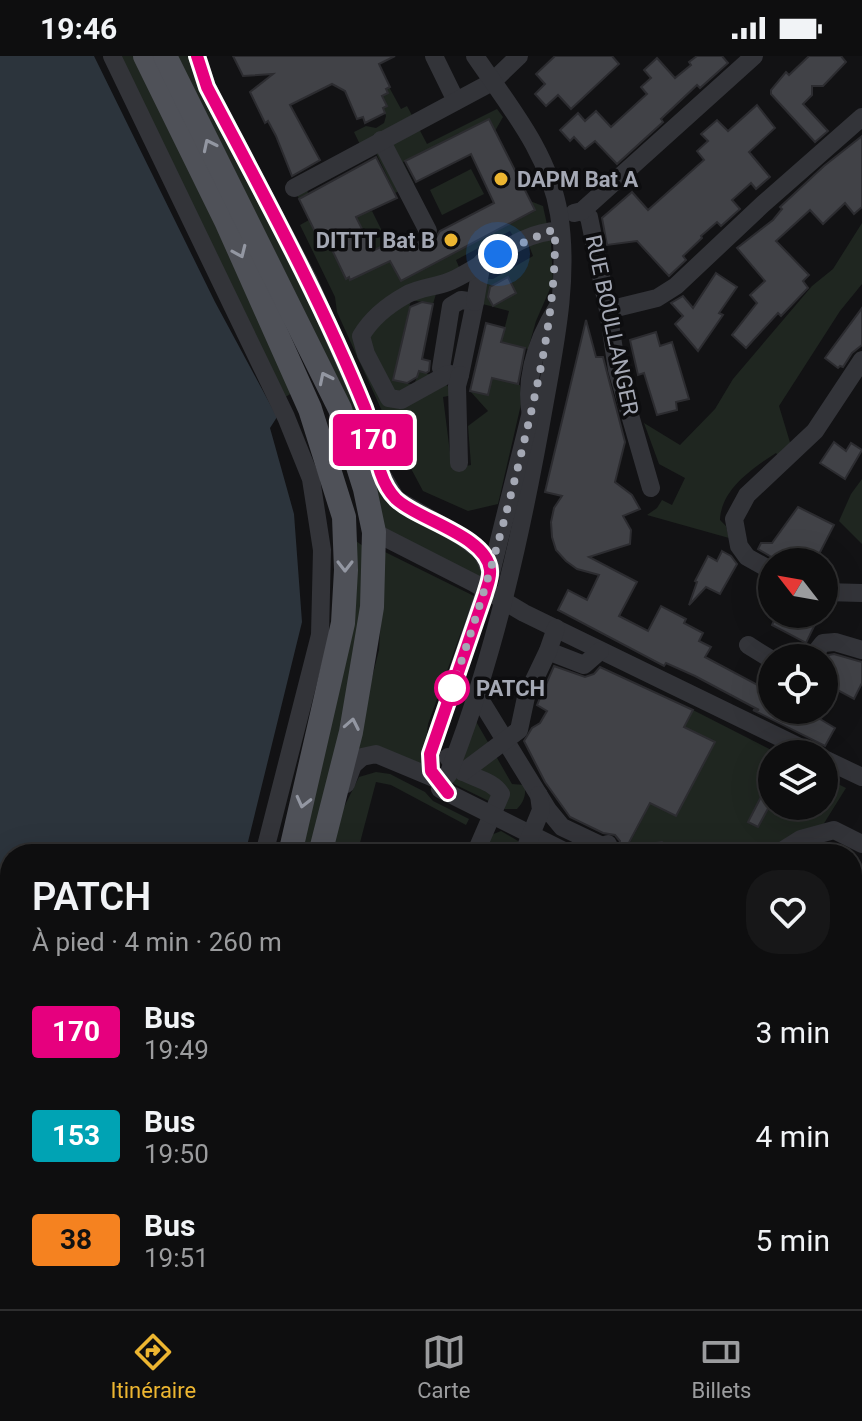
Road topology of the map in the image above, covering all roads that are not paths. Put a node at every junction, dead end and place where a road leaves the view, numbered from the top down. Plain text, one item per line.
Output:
1 (112, 56) edge
2 (145, 56) edge
3 (165, 56) edge
4 (197, 56) edge
5 (434, 56) edge
6 (466, 56) edge
7 (475, 56) edge
8 (519, 56) edge
9 (754, 56) edge
10 (490, 84) junction
11 (456, 101) junction
12 (862, 117) edge
13 (381, 140) junction
14 (294, 188) dead end
15 (582, 211) junction
16 (558, 226) junction
17 (428, 231) dead end
18 (482, 262) junction
19 (560, 301) junction
20 (608, 310) junction
21 (549, 319) junction
22 (862, 360) edge
23 (454, 375) junction
24 (310, 409) junction
25 (531, 415) junction
26 (537, 444) junction
27 (459, 463) dead end
28 (651, 488) dead end
29 (374, 536) junction
30 (758, 563) edge
31 (491, 591) junction
32 (838, 592) edge
33 (862, 593) edge
34 (556, 628) junction
35 (822, 644) edge
36 (748, 645) dead end
37 (862, 650) edge
38 (548, 651) junction
39 (600, 651) junction
40 (758, 651) edge
41 (476, 693) junction
42 (781, 740) edge
43 (506, 741) junction
44 (838, 766) edge
45 (458, 768) junction
46 (862, 777) edge
47 (442, 786) junction
48 (539, 795) junction
49 (493, 816) junction
50 (531, 835) junction
51 (267, 844) edge
52 (292, 844) edge
53 (324, 844) edge
54 (326, 844) edge
55 (480, 844) edge
56 (527, 844) edge
57 (549, 844) edge
58 (598, 844) edge
59 (793, 844) edge
60 (862, 844) edge

1 - 51 street
2 -> 24 main road
29 -> 3 main road
4 - 31 street
5 - 11 street
6 - 10 street
7 - 10 street
8 - 10 street
9 - 15 street
10 - 11 street
10 - 16 street
11 - 13 street
12 - 20 street
13 - 14 street
13 - 17 street
15 - 16 street
15 - 20 street, RUE BOULLANGER
16 - 18 street
16 - 19 street
16 - 21 street
18 - 23 street
18 - 23 street
19 - 21 street
19 - 26 street
20 - 28 street, RUE BOULLANGER
21 - 25 street
22 - 30 street
23 - 27 street
24 - 29 main road
24 -> 52 main road
25 - 26 street
25 - 31 street
26 - 31 street
29 - 31 street
53 -> 29 main road
31 - 34 street
31 - 41 street
31 - 45 street
31 - 47 street
32 - 33 street
34 - 38 street
34 - 39 street
35 - 37 street
36 - 40 street
38 - 39 street
38 - 43 street
39 - 42 street
41 - 43 street
41 - 45 street
43 - 45 street
43 - 48 street
44 - 46 street
45 - 47 street
45 - 49 street
47 - 49 street
47 - 54 street
48 - 50 street
48 - 58 street
49 - 50 street
49 - 55 street
50 - 56 street
50 - 57 street
59 - 60 street

